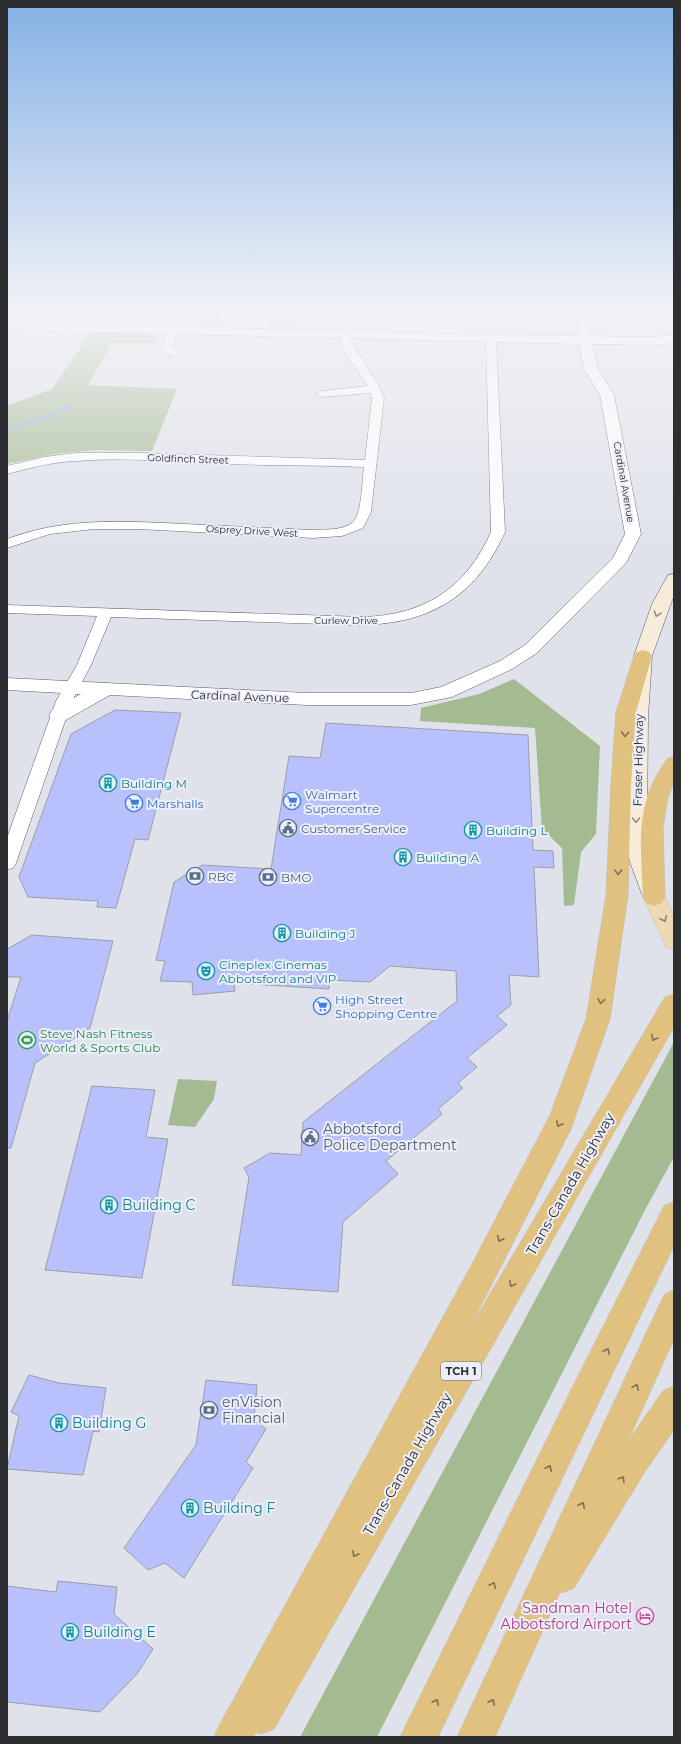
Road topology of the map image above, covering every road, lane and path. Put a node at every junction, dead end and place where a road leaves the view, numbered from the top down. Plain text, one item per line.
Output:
1 (350, 391) edge
2 (376, 391) edge
3 (493, 391) edge
4 (605, 391) edge
5 (322, 394) dead end
6 (370, 464) junction
7 (7, 470) edge
8 (7, 544) edge
9 (674, 579) edge
10 (7, 609) edge
11 (106, 612) junction
12 (643, 656) junction
13 (7, 674) edge
14 (471, 681) junction
15 (74, 682) junction
16 (7, 684) edge
17 (108, 690) junction
18 (59, 715) junction
19 (674, 764) edge
20 (7, 863) edge
21 (654, 897) junction
22 (674, 940) edge
23 (674, 1004) edge
24 (674, 1216) edge
25 (674, 1305) edge
26 (674, 1402) edge
27 (513, 1655) junction
28 (233, 1737) edge
29 (249, 1737) edge
30 (419, 1737) edge
31 (476, 1737) edge

1 - 5 street
2 - 6 street, Osprey Drive West
3 - 11 street, Curlew Drive
4 - 14 street, Cardinal Avenue
6 - 7 street, Goldfinch Street
6 - 8 street, Osprey Drive West
9 -> 12 main road, Fraser Highway
10 - 11 street, Curlew Drive
11 - 15 street
12 -> 21 main road, Fraser Highway
12 -> 28 highway
13 - 15 street, Cardinal Avenue
14 - 15 street, Cardinal Avenue
14 - 17 street, Cardinal Avenue
15 - 16 street, Cardinal Avenue
15 - 17 street, Cardinal Avenue
15 - 18 street
17 - 18 street
18 - 20 street
19 - 21 highway
21 -> 22 main road, Fraser Highway
23 -> 29 highway, Trans-Canada Highway / TCH 1
30 -> 24 highway
27 -> 25 highway
27 -> 26 highway
31 -> 27 highway

